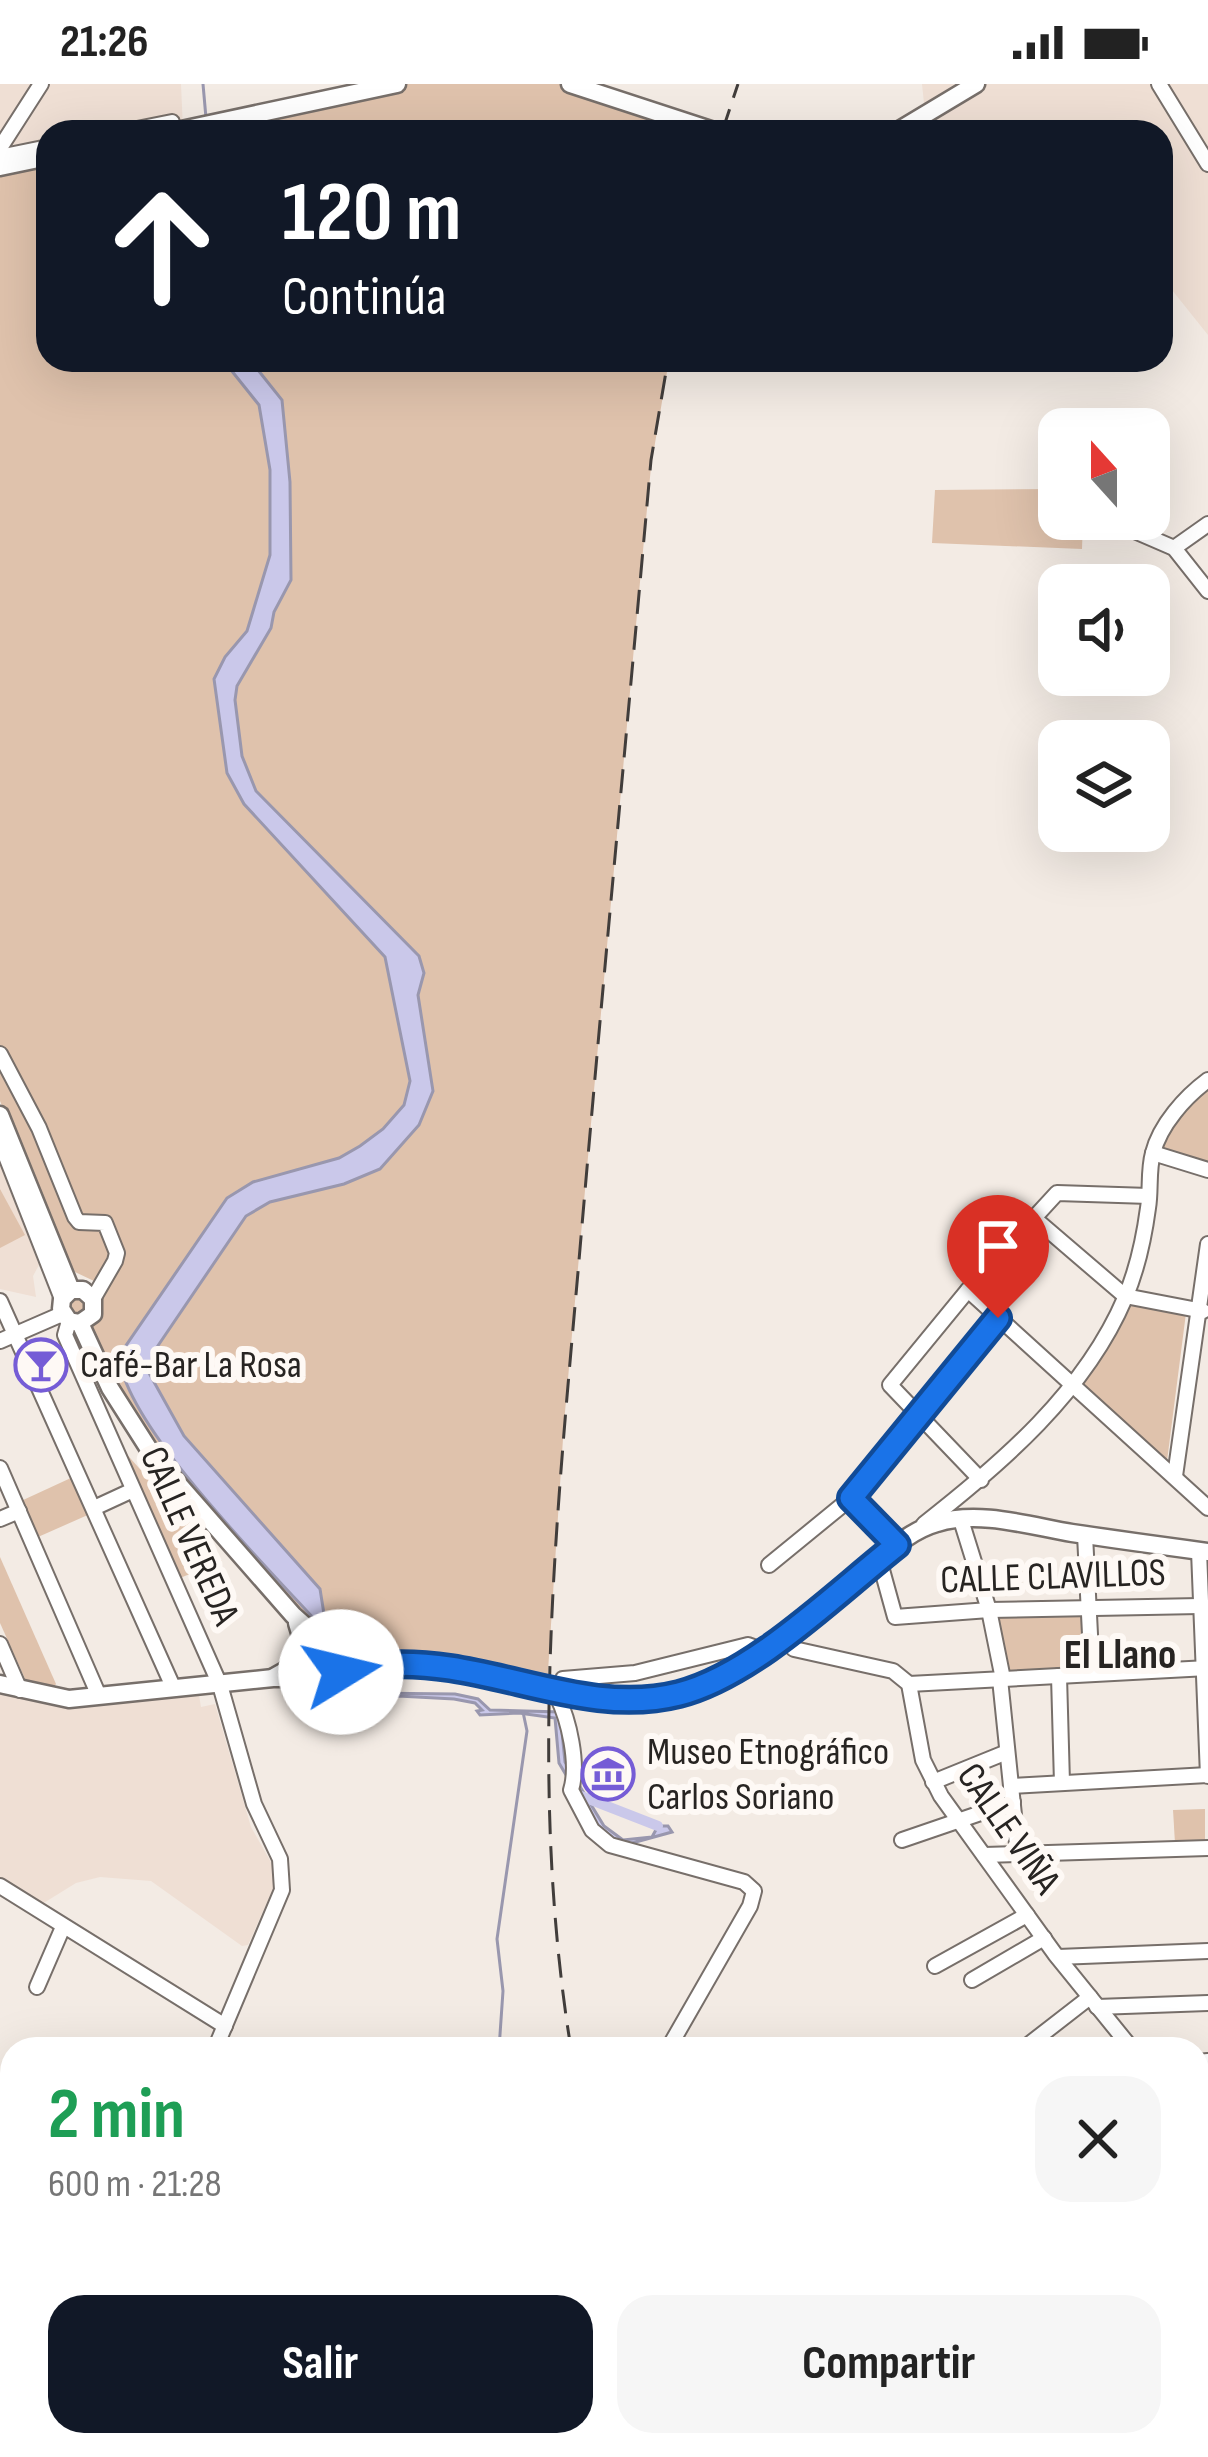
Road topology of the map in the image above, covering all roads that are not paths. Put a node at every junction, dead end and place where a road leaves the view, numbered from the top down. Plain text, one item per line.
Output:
1 (41, 84) edge
2 (397, 84) edge
3 (570, 84) edge
4 (962, 84) edge
5 (976, 84) edge
6 (1159, 84) edge
7 (940, 106) junction
8 (229, 120) edge
9 (680, 120) edge
10 (916, 120) edge
11 (0, 148) edge
12 (36, 150) edge
13 (0, 158) edge
14 (36, 160) edge
15 (1208, 164) edge
16 (0, 167) edge
17 (1208, 524) edge
18 (1155, 540) edge
19 (1174, 548) junction
20 (1208, 591) edge
21 (0, 1054) edge
22 (1206, 1083) edge
23 (0, 1115) edge
24 (0, 1141) edge
25 (1153, 1153) junction
26 (1208, 1169) edge
27 (1149, 1196) junction
28 (1034, 1218) junction
29 (1208, 1244) edge
30 (968, 1290) junction
31 (1125, 1297) junction
32 (93, 1299) junction
33 (0, 1301) edge
34 (69, 1309) junction
35 (1204, 1311) edge
36 (998, 1318) junction
37 (15, 1335) junction
38 (0, 1342) edge
39 (1071, 1385) junction
40 (917, 1415) junction
41 (134, 1428) junction
42 (110, 1438) junction
43 (0, 1468) edge
44 (1175, 1476) junction
45 (981, 1480) junction
46 (133, 1490) junction
47 (851, 1498) junction
48 (94, 1508) junction
49 (1208, 1508) edge
50 (19, 1511) junction
51 (0, 1519) edge
52 (962, 1520) junction
53 (1084, 1534) junction
54 (903, 1540) junction
55 (1203, 1551) edge
56 (879, 1559) junction
57 (770, 1565) dead end
58 (1200, 1606) junction
59 (1088, 1607) junction
60 (989, 1610) junction
61 (293, 1615) junction
62 (781, 1636) junction
63 (0, 1644) edge
64 (326, 1644) junction
65 (762, 1650) junction
66 (301, 1656) junction
67 (341, 1658) junction
68 (377, 1665) junction
69 (1205, 1668) edge
70 (1092, 1674) junction
71 (1059, 1676) junction
72 (273, 1678) junction
73 (338, 1678) junction
74 (1001, 1679) junction
75 (305, 1682) junction
76 (0, 1684) edge
77 (909, 1684) junction
78 (220, 1685) junction
79 (174, 1689) junction
80 (20, 1690) junction
81 (99, 1696) junction
82 (1007, 1752) junction
83 (1208, 1775) edge
84 (933, 1782) junction
85 (1062, 1784) junction
86 (1012, 1794) junction
87 (959, 1822) junction
88 (902, 1840) dead end
89 (1208, 1848) edge
90 (1018, 1854) junction
91 (984, 1856) junction
92 (0, 1886) edge
93 (1027, 1915) junction
94 (63, 1927) junction
95 (1044, 1938) junction
96 (1208, 1951) edge
97 (1058, 1957) junction
98 (935, 1966) dead end
99 (972, 1980) dead end
100 (37, 1987) dead end
101 (1093, 2002) junction
102 (1208, 2003) edge
103 (225, 2026) junction
104 (220, 2037) edge
105 (675, 2037) edge
106 (1041, 2037) edge
107 (1122, 2037) edge

1 - 11 street
2 - 8 main road
3 - 9 main road
4 - 7 main road
5 - 7 main road
6 - 15 street
7 - 10 main road
12 - 13 street
14 - 16 main road
17 - 19 street
18 - 19 street
19 - 20 street
21 - 32 street
22 - 25 street
23 - 34 main road
24 - 34 street, CALLE VEREDA
25 - 26 street
25 - 27 street
27 - 28 street
27 - 31 street
28 - 30 street
28 - 31 street
29 - 35 street
30 - 36 street
30 - 40 street
31 - 35 street
31 - 39 street
32 - 34 main road
32 - 34 main road
33 - 37 street
34 - 37 street
34 - 41 main road
34 - 42 street, CALLE VEREDA
35 - 44 street
36 - 39 street
36 - 40 street
37 - 38 street
37 - 48 street
39 - 44 street
39 - 45 street
40 - 45 street
40 - 47 street
41 - 42 street
41 - 61 main road
42 - 46 street, CALLE VEREDA
43 - 50 street
44 - 49 street
45 - 54 street
46 - 48 street
46 - 78 street, CALLE VEREDA
47 - 54 street
47 - 57 street
48 - 79 street
50 - 51 street
50 - 81 street
52 - 53 main road
52 - 54 main road
52 - 60 street
53 - 55 main road
53 - 59 street
54 - 56 main road
55 - 58 street
56 - 60 street, CALLE CLAVILLOS
56 - 62 main road
58 - 59 street, CALLE CLAVILLOS
58 - 69 street
59 - 60 street, CALLE CLAVILLOS
59 - 70 street
60 - 74 street
61 - 64 main road
61 - 66 main road
62 - 65 main road
62 - 77 street
63 - 80 street
64 - 66 main road
64 - 67 main road
65 - 68 main road, bridge
65 - 105 street
66 - 72 main road
66 - 75 main road
67 - 68 main road
67 - 73 main road
68 - 73 main road
69 - 70 street
69 - 83 street
70 - 71 street
71 - 74 street
71 - 85 street
72 - 75 main road
72 - 78 main road
73 - 75 main road
74 - 77 street
74 - 82 street
76 - 80 main road
77 - 84 street, CALLE VIÑA
78 - 79 main road
78 - 103 street, CALLE VEREDA
79 - 81 main road
80 - 81 main road
82 - 84 street
82 - 86 street
83 - 85 street
84 - 87 street, CALLE VIÑA
85 - 86 street
86 - 87 street
86 - 90 street
87 - 88 street
87 - 91 street, CALLE VIÑA
89 - 90 street
90 - 91 street
91 - 93 street, CALLE VIÑA
92 - 94 street
93 - 95 street, CALLE VIÑA
93 - 98 street
94 - 100 street
94 - 103 street
95 - 97 street, CALLE VIÑA
95 - 99 street
96 - 97 street
97 - 101 street, CALLE VIÑA
101 - 102 street
101 - 106 street
101 - 107 street, CALLE VIÑA
103 - 104 street, CALLE VEREDA

